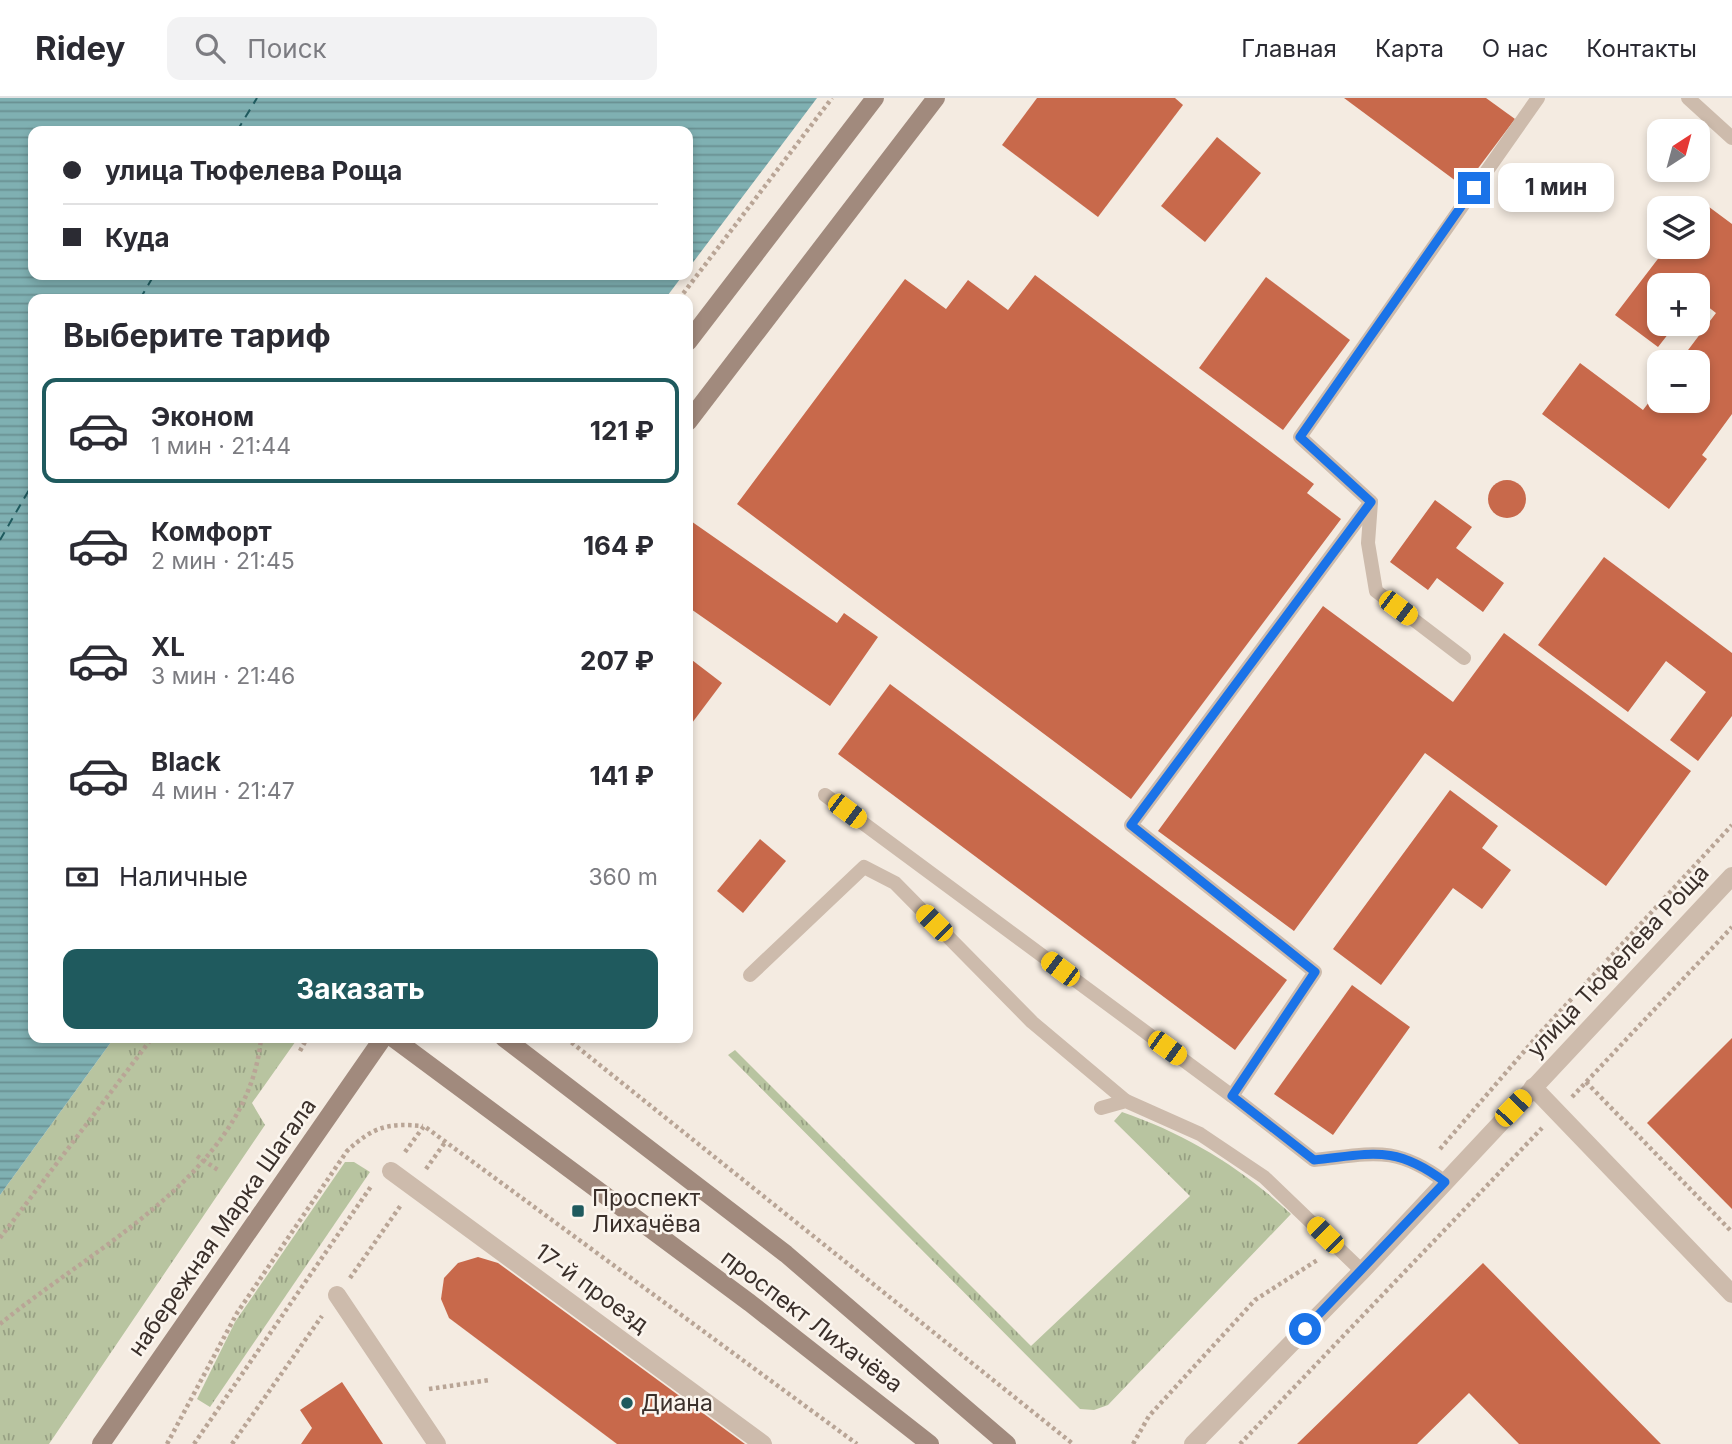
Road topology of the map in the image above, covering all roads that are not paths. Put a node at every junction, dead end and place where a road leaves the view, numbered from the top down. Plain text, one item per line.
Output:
1 (875, 98) edge
2 (936, 98) edge
3 (1538, 98) edge
4 (1688, 98) edge
5 (1732, 138) edge
6 (693, 335) edge
7 (693, 415) edge
8 (1371, 502) junction
9 (1464, 658) dead end
10 (825, 795) dead end
11 (1732, 876) edge
12 (750, 975) dead end
13 (380, 1043) edge
14 (400, 1043) edge
15 (511, 1043) edge
16 (1533, 1087) junction
17 (1232, 1096) junction
18 (1126, 1101) junction
19 (1101, 1108) dead end
20 (395, 1167) road end
21 (1445, 1182) junction
22 (1362, 1271) junction
23 (1732, 1294) edge
24 (337, 1295) road end
25 (101, 1444) edge
26 (437, 1444) edge
27 (763, 1444) edge
28 (930, 1444) edge
29 (1007, 1444) edge
30 (1193, 1444) edge

1 - 6 street
2 - 7 street
3 - 8 lane
4 - 5 lane
8 - 9 lane
8 - 17 lane
10 - 17 lane
11 - 16 street, улица Тюфелева Роща
12 - 18 lane
13 - 25 street, набережная Марка Шагала
14 - 28 street, проспект Лихачёва
15 - 29 street, проспект Лихачёва
16 - 21 street, улица Тюфелева Роща
16 - 23 street
17 - 21 lane
18 - 19 lane
18 - 22 lane
20 - 27 street, 17-й проезд
21 - 22 street, улица Тюфелева Роща
22 - 30 street, улица Тюфелева Роща
24 - 26 street

